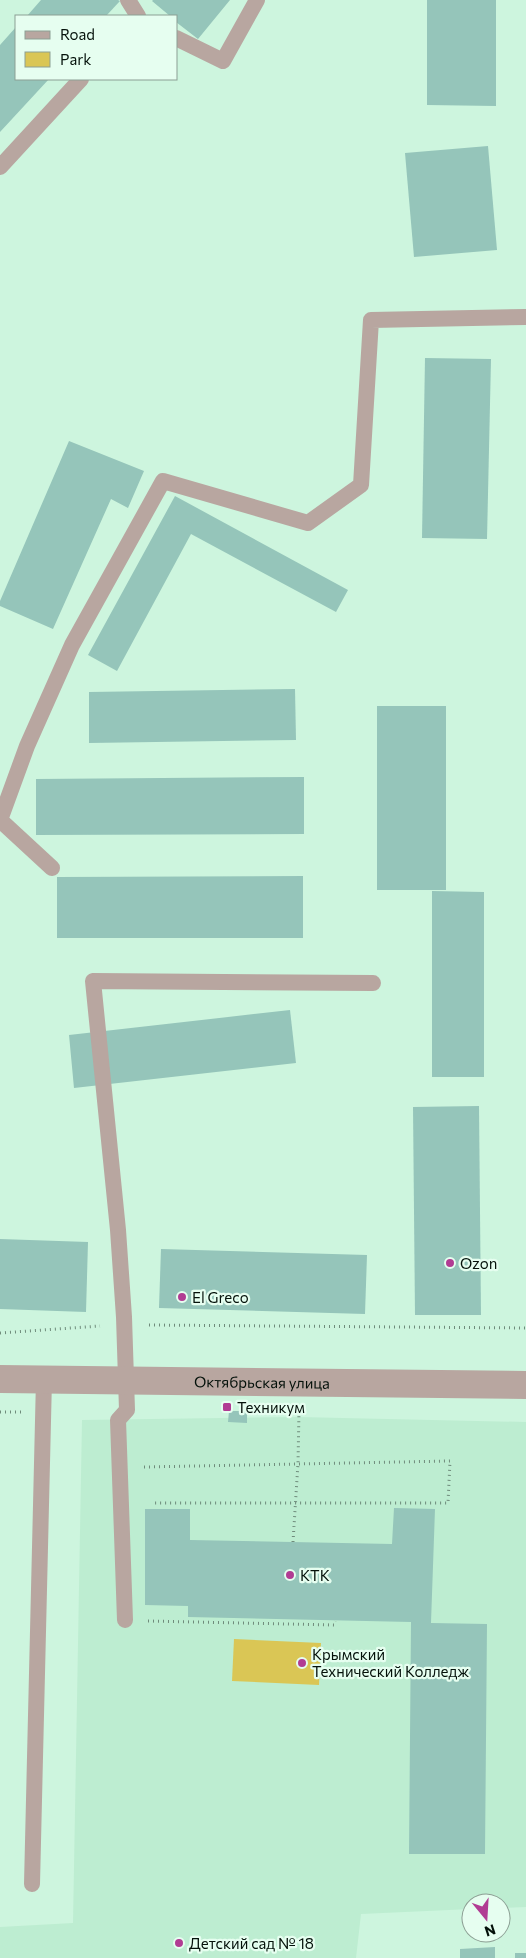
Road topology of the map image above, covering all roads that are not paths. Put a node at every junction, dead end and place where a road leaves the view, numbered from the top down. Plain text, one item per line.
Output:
1 (128, 0) edge
2 (256, 0) edge
3 (137, 15) edge
4 (178, 39) edge
5 (80, 80) edge
6 (0, 167) edge
7 (526, 317) edge
8 (52, 868) dead end
9 (373, 983) dead end
10 (0, 1379) edge
11 (44, 1379) junction
12 (127, 1379) junction
13 (526, 1385) edge
14 (125, 1620) road end
15 (32, 1884) dead end

1 - 3 lane
2 - 4 lane
5 - 6 lane
7 - 8 lane
9 - 12 lane
10 - 11 street, Октябрьская улица
11 - 12 street, Октябрьская улица
11 - 15 lane
12 - 13 street, Октябрьская улица
12 - 14 lane

